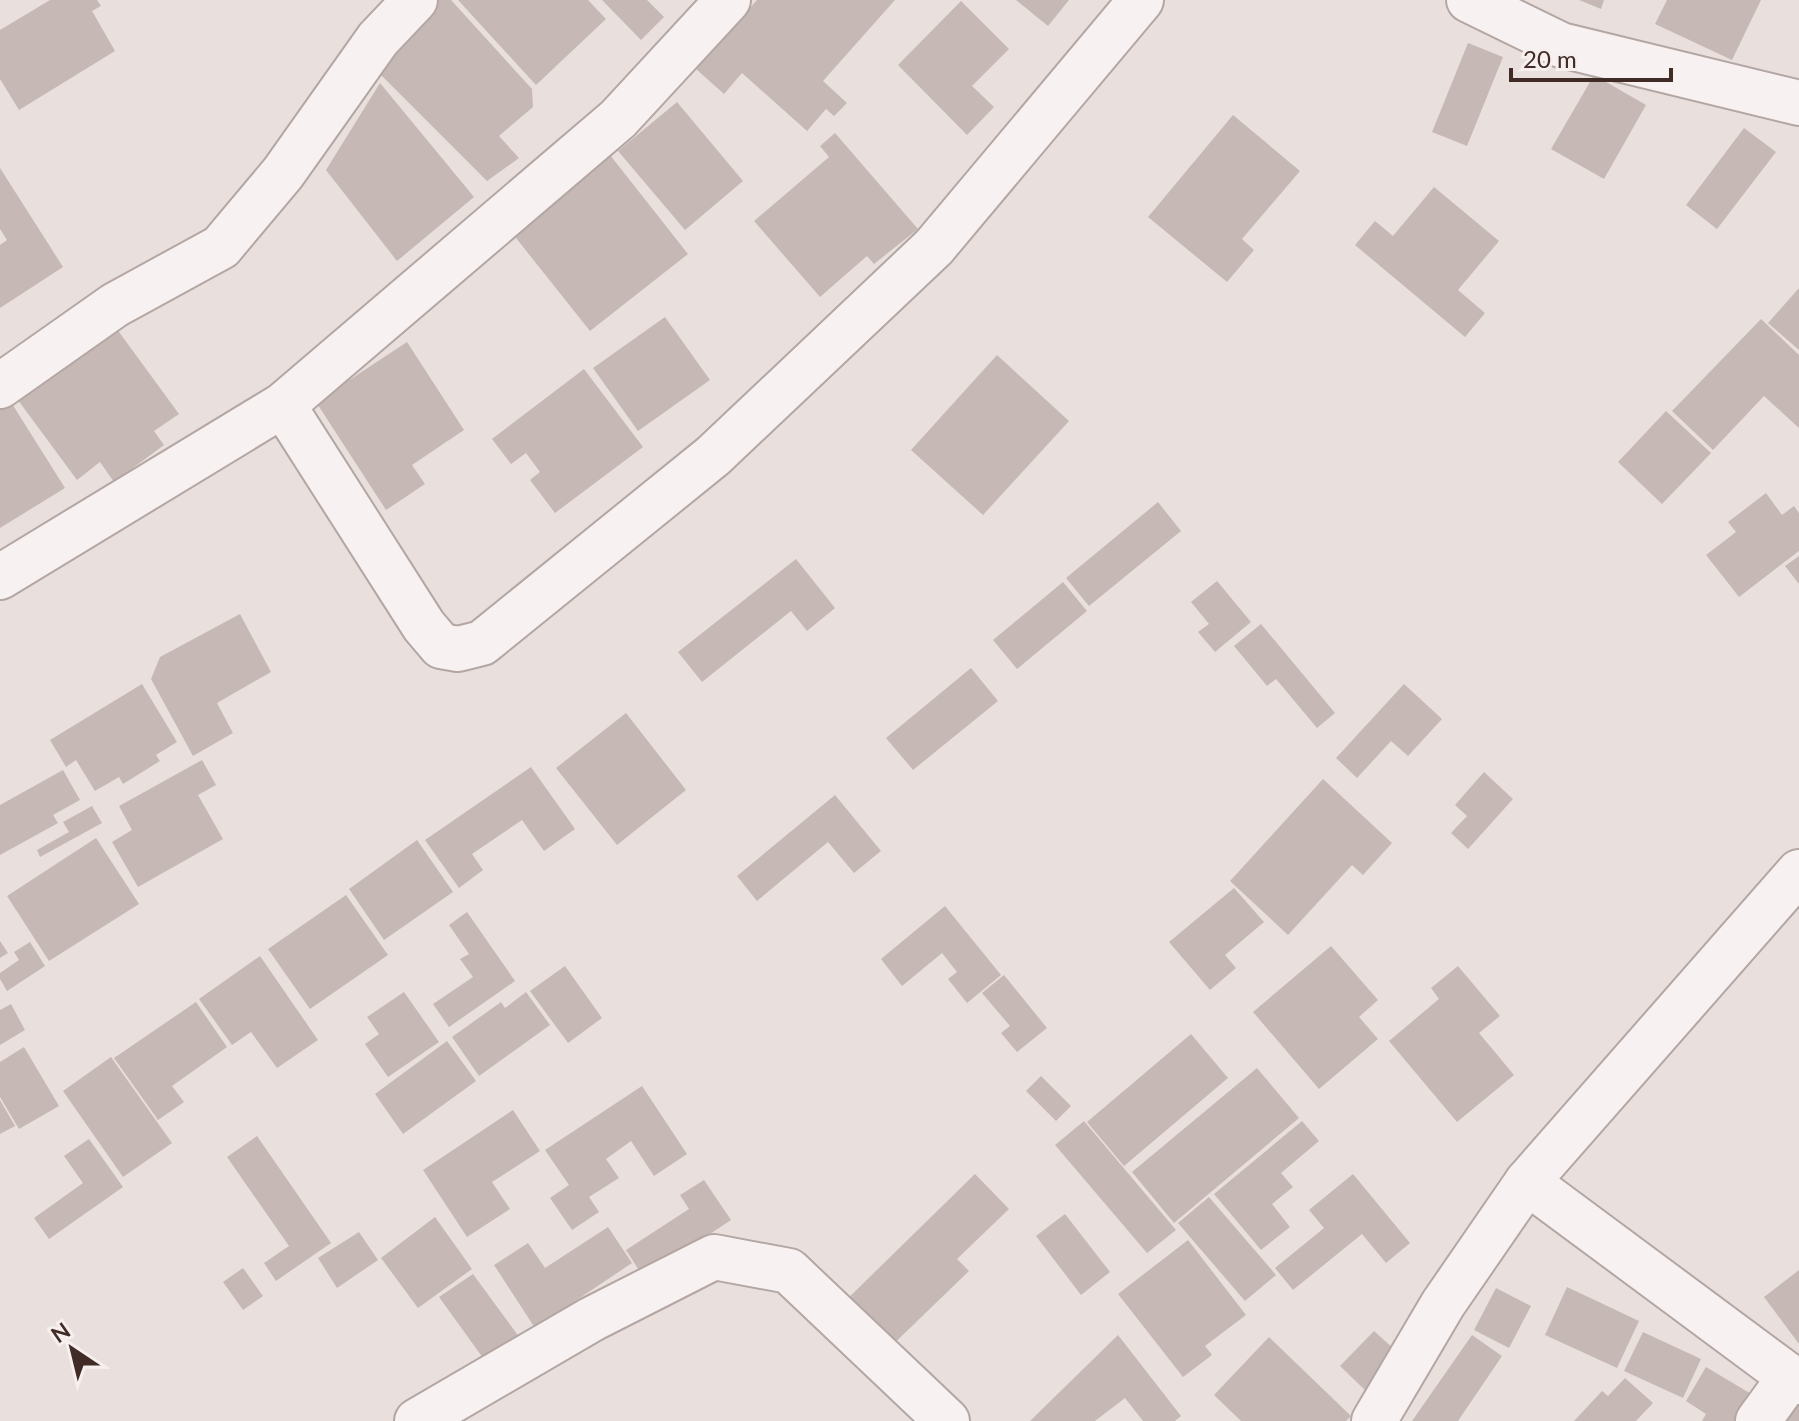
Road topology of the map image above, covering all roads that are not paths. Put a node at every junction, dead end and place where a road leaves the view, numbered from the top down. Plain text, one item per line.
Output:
1 (415, 0) edge
2 (728, 0) edge
3 (1141, 0) edge
4 (1469, 0) edge
5 (1799, 103) edge
6 (0, 386) edge
7 (283, 405) junction
8 (0, 577) edge
9 (1799, 872) edge
10 (1527, 1182) junction
11 (1794, 1380) edge
12 (417, 1421) edge
13 (947, 1421) edge
14 (1374, 1421) edge
15 (1758, 1421) edge

1 - 6 street
2 - 7 street
3 - 7 street
4 - 5 street
7 - 8 street
9 - 10 street
10 - 11 street
10 - 14 street
11 - 15 street
12 - 13 street

